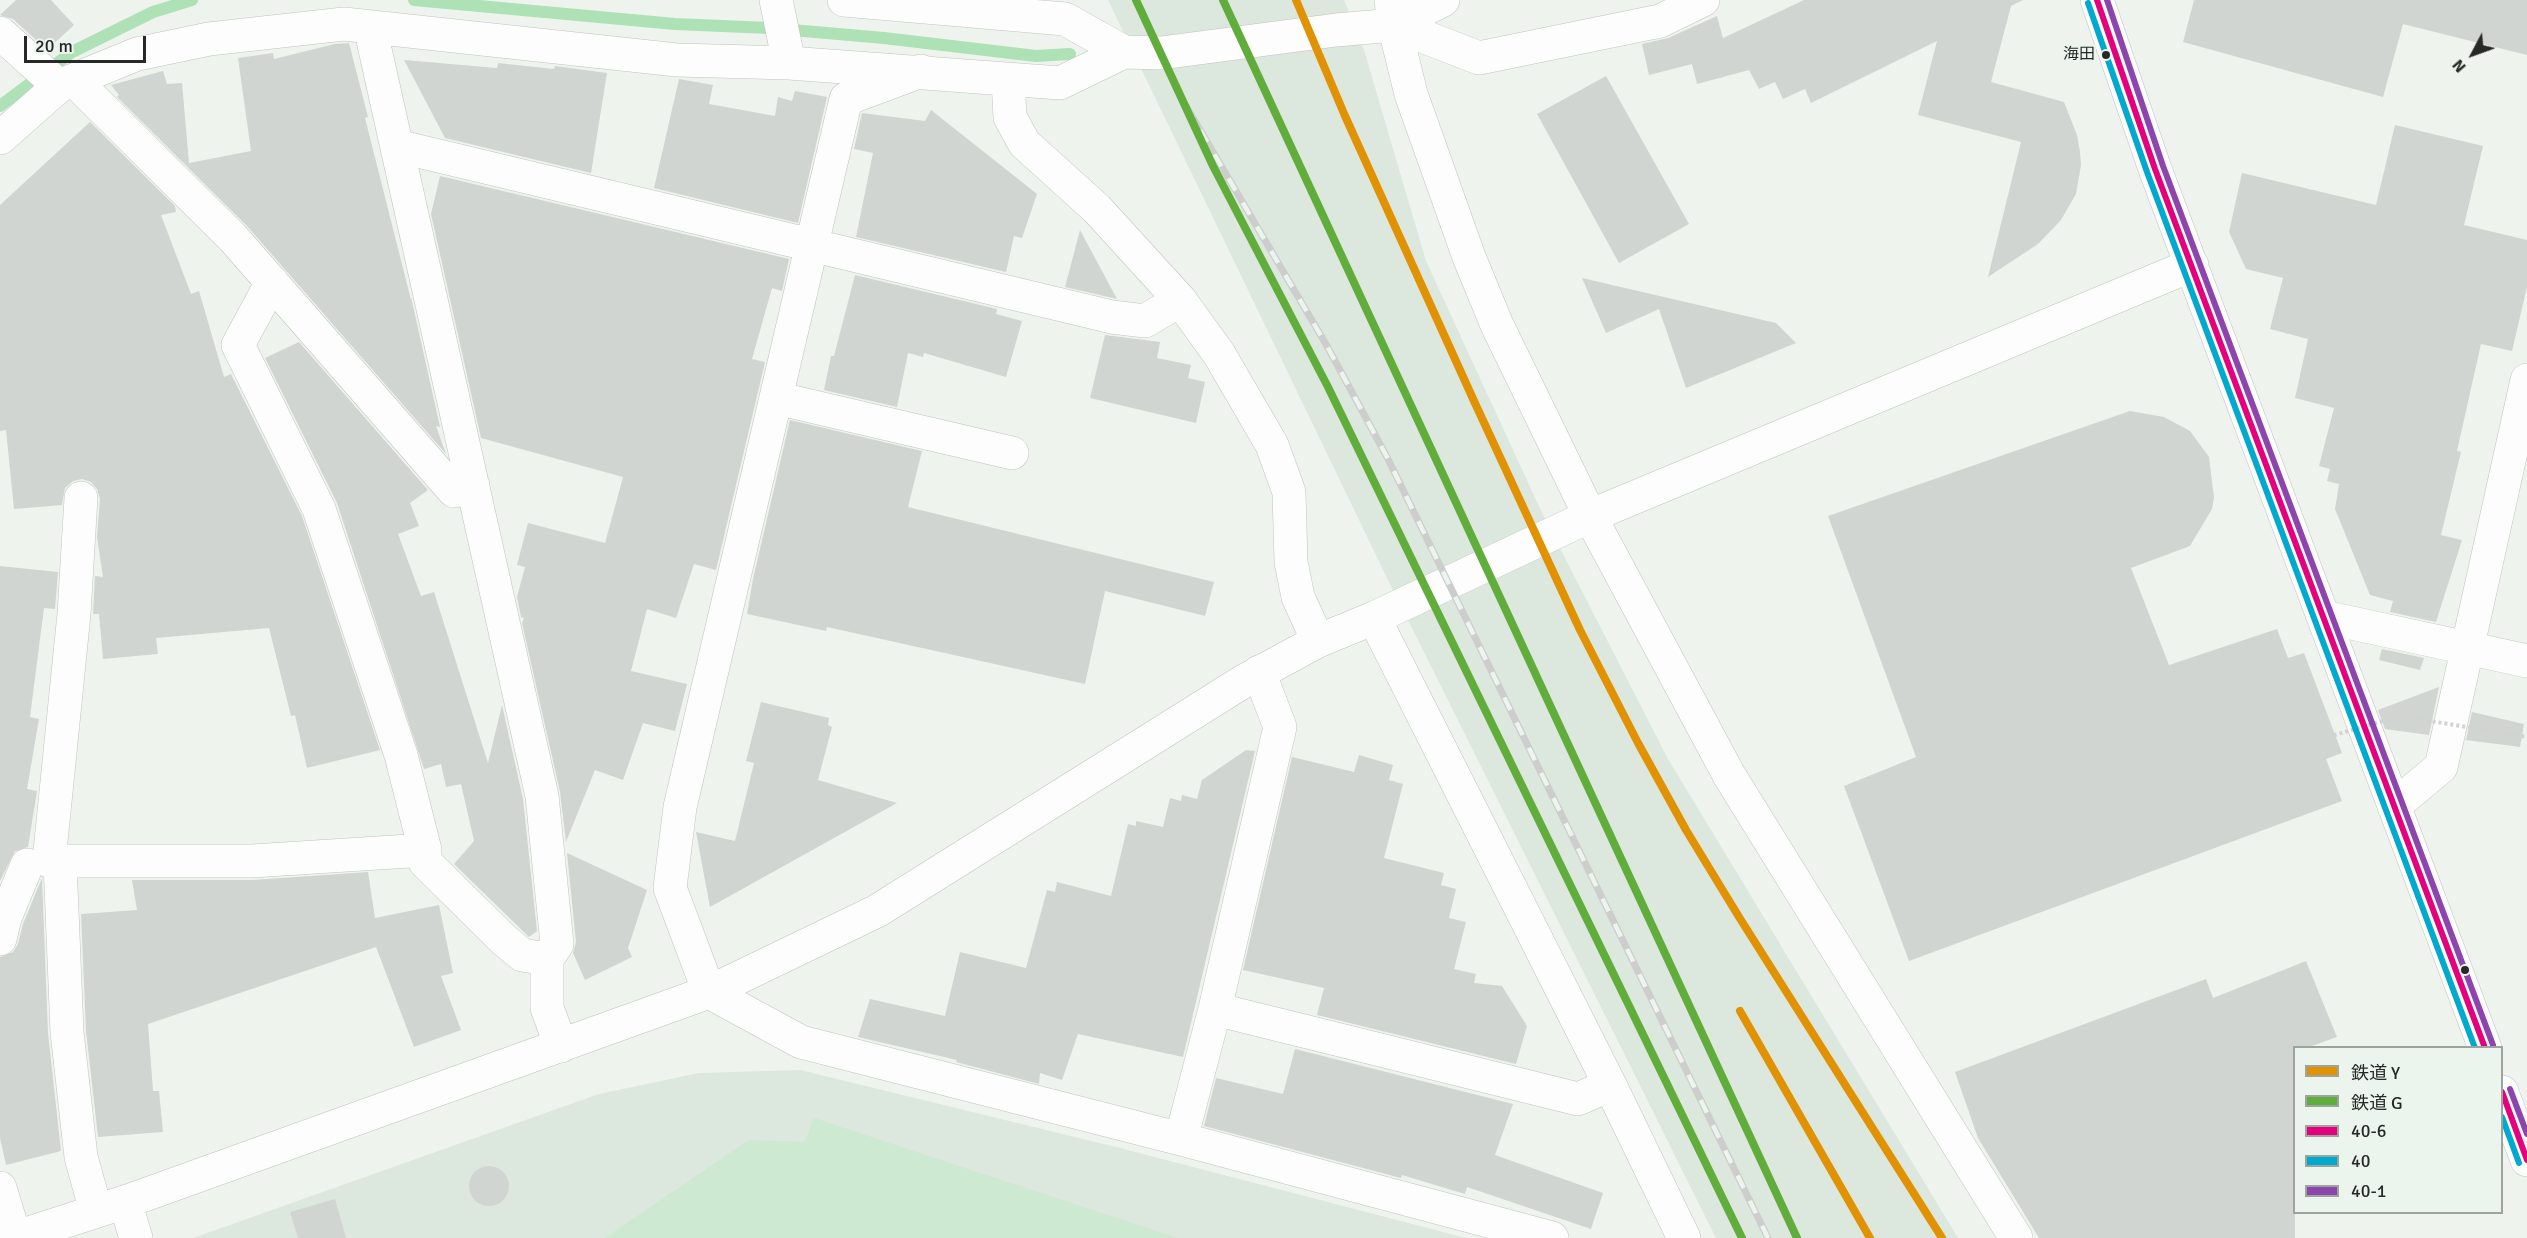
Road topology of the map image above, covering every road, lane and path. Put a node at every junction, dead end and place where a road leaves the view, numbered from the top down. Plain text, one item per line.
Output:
1 (844, 0) edge
2 (1443, 0) edge
3 (1704, 0) edge
4 (2097, 0) edge
5 (1018, 8) edge
6 (1392, 13) edge
7 (351, 15) edge
8 (0, 33) edge
9 (789, 38) edge
10 (1124, 52) junction
11 (921, 71) junction
12 (55, 77) junction
13 (1008, 80) junction
14 (846, 99) junction
15 (0, 138) edge
16 (397, 146) junction
17 (812, 243) junction
18 (2192, 265) junction
19 (272, 282) junction
20 (1180, 300) junction
21 (2527, 380) edge
22 (776, 398) junction
23 (1012, 453) dead end
24 (473, 485) junction
25 (81, 498) dead end
26 (1590, 516) junction
27 (2324, 617) junction
28 (1374, 618) junction
29 (1318, 640) junction
30 (2468, 648) junction
31 (2527, 661) edge
32 (1259, 672) junction
33 (2527, 736) edge
34 (2328, 737) dead end
35 (2394, 806) junction
36 (425, 850) junction
37 (34, 862) edge
38 (0, 939) edge
39 (547, 959) junction
40 (709, 992) junction
41 (1215, 1009) junction
42 (561, 1046) junction
43 (2485, 1046) edge
44 (1610, 1085) junction
45 (2503, 1095) edge
46 (1181, 1139) junction
47 (2527, 1160) edge
48 (0, 1188) edge
49 (110, 1207) junction
50 (14, 1238) edge
51 (136, 1238) edge
52 (1551, 1238) edge
53 (1684, 1238) edge
54 (2016, 1238) edge

1 - 5 street
2 - 6 street
3 - 6 street
4 - 18 street
5 - 10 street
6 - 10 street
6 - 26 street
7 - 9 street
7 - 12 street
7 - 16 street
8 - 12 street
9 - 11 street
9 - 14 street
10 - 13 street
11 - 13 street
11 - 14 street
12 - 15 street
12 - 19 street
13 - 20 street
14 - 17 street
16 - 17 street
16 - 24 street
17 - 20 street
17 - 22 street
18 - 26 street
18 - 27 street
19 - 24 street
19 - 36 street
20 - 29 street
21 - 30 street
22 - 23 street
22 - 40 street
24 - 39 street
25 - 37 street
26 - 28 street
26 - 54 street
27 - 30 street
27 - 35 street
28 - 29 street
28 - 44 street
29 - 32 street
30 - 31 street
30 - 35 street
32 - 40 street
32 - 41 street
33 - 34 path, bridge
35 - 43 street
36 - 37 street
36 - 39 street
37 - 38 street
37 - 49 street
39 - 42 street
40 - 42 street
40 - 46 street
41 - 44 street
41 - 46 street
42 - 49 street
44 - 53 street
45 - 47 street
46 - 52 street
48 - 50 street
49 - 50 street
49 - 51 street

